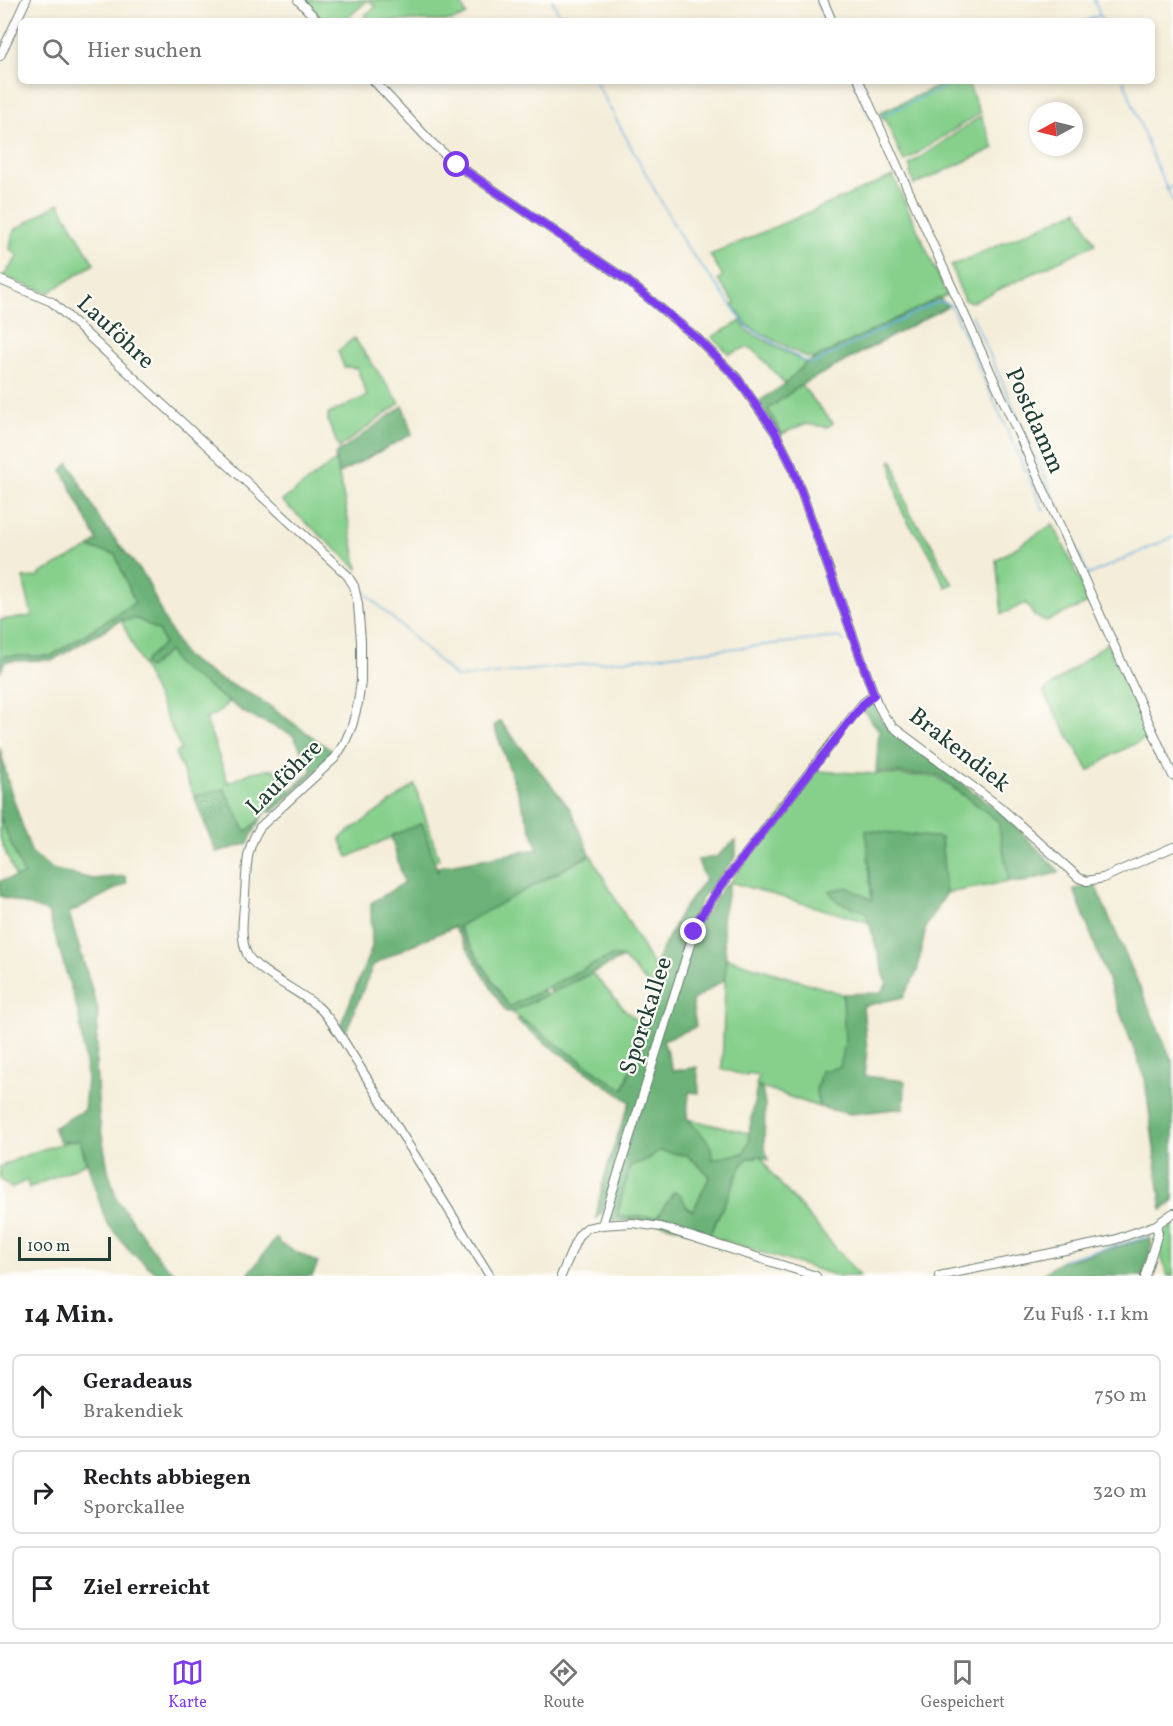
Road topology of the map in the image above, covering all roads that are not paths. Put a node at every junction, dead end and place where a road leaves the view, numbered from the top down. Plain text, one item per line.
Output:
1 (26, 0) edge
2 (298, 0) edge
3 (823, 0) edge
4 (315, 18) edge
5 (831, 18) edge
6 (0, 56) edge
7 (377, 84) edge
8 (860, 84) edge
9 (0, 280) edge
10 (874, 695) junction
11 (1173, 776) edge
12 (1173, 847) edge
13 (1173, 1213) edge
14 (602, 1225) junction
15 (1156, 1225) junction
16 (490, 1276) edge
17 (561, 1276) edge
18 (816, 1276) edge
19 (939, 1276) edge
20 (1145, 1276) edge

1 - 6 street
2 - 4 street
3 - 5 street
7 - 10 street, Brakendiek
8 - 11 street, Postdamm
9 - 16 street, Lauföhre
10 - 12 street, Brakendiek
10 - 14 street, Sporckallee
13 - 15 street
14 - 17 street
14 - 18 street
15 - 19 street
15 - 20 street

